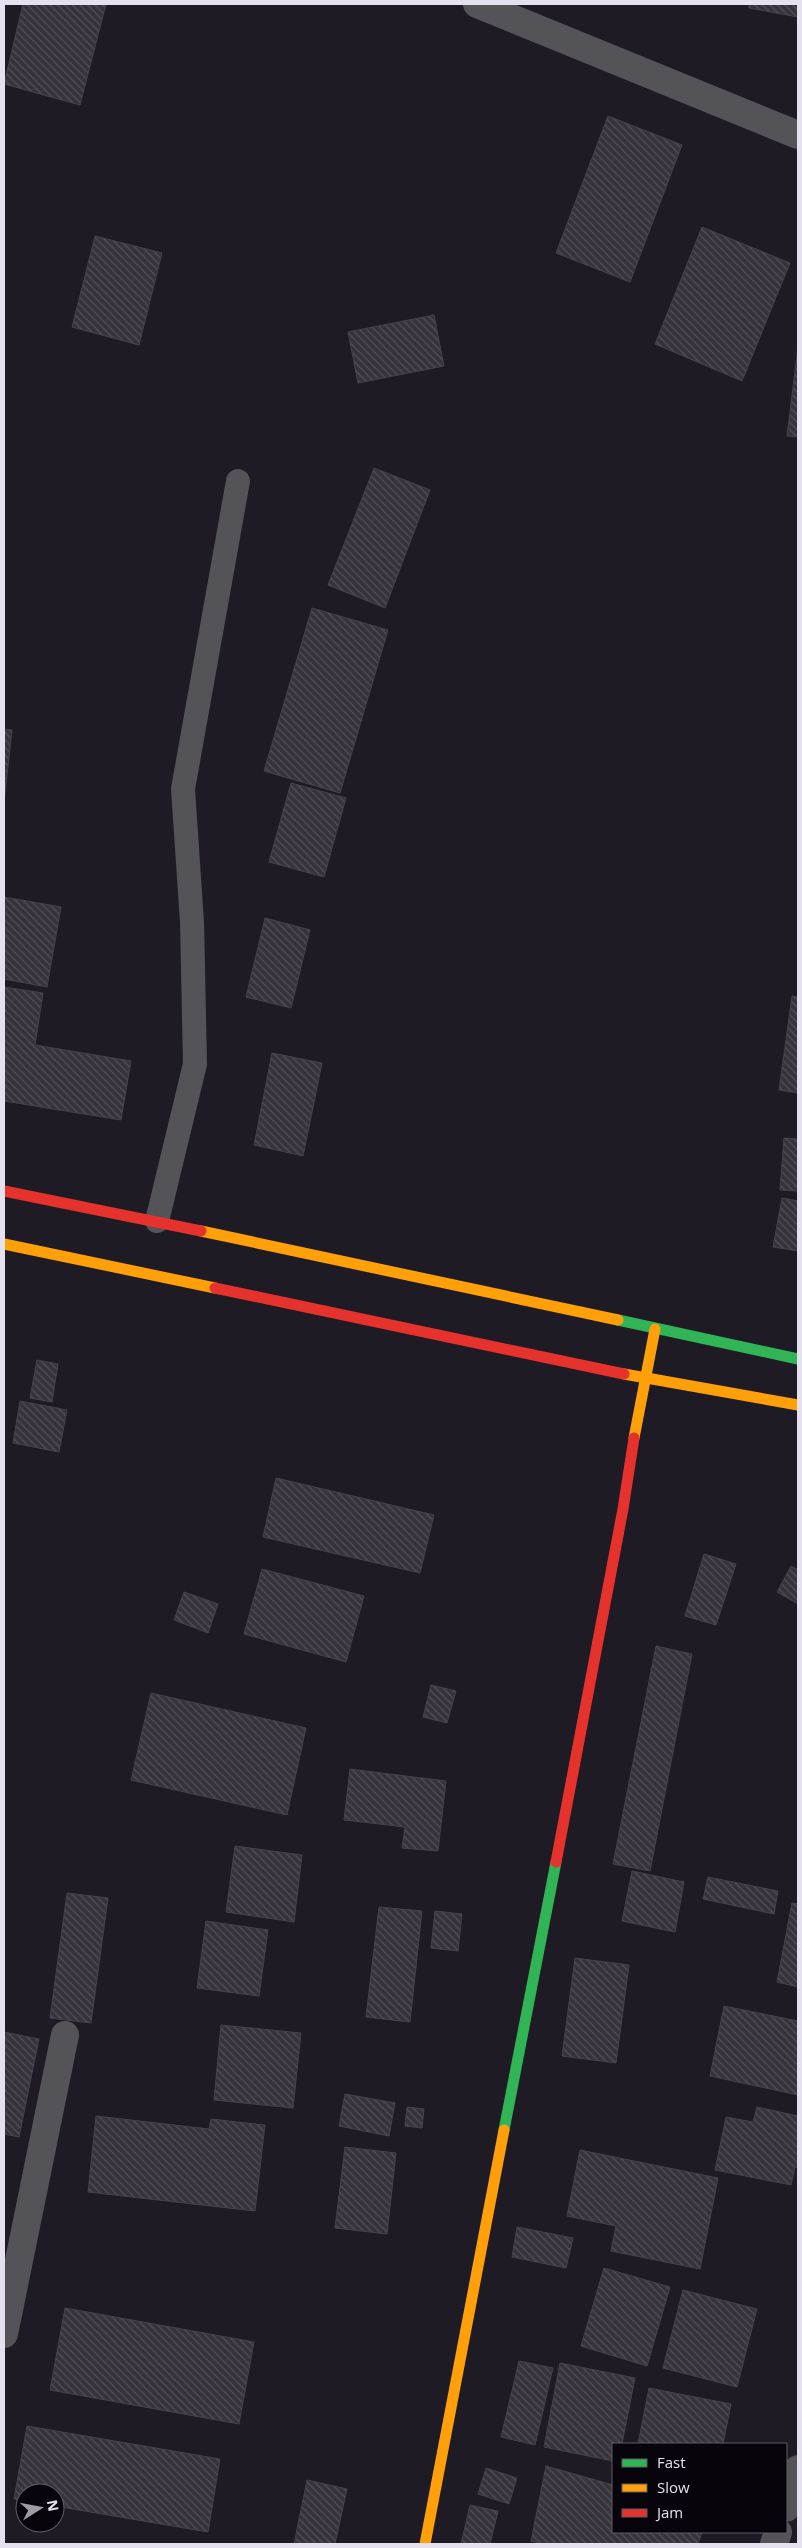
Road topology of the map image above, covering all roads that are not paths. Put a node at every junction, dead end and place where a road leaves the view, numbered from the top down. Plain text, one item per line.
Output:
1 (476, 4) edge
2 (798, 135) edge
3 (238, 481) dead end
4 (4, 1191) edge
5 (157, 1222) junction
6 (4, 1244) edge
7 (655, 1329) junction
8 (798, 1359) edge
9 (644, 1378) junction
10 (798, 1406) edge
11 (65, 2036) dead end
12 (4, 2334) edge
13 (798, 2469) edge
14 (787, 2505) edge
15 (425, 2544) edge

1 - 2 street
3 - 5 lane
4 - 5 main road
5 - 7 main road
6 - 9 main road
7 - 8 main road
7 - 9 main road
9 - 10 main road
9 - 15 main road
11 - 12 street
13 - 14 street

